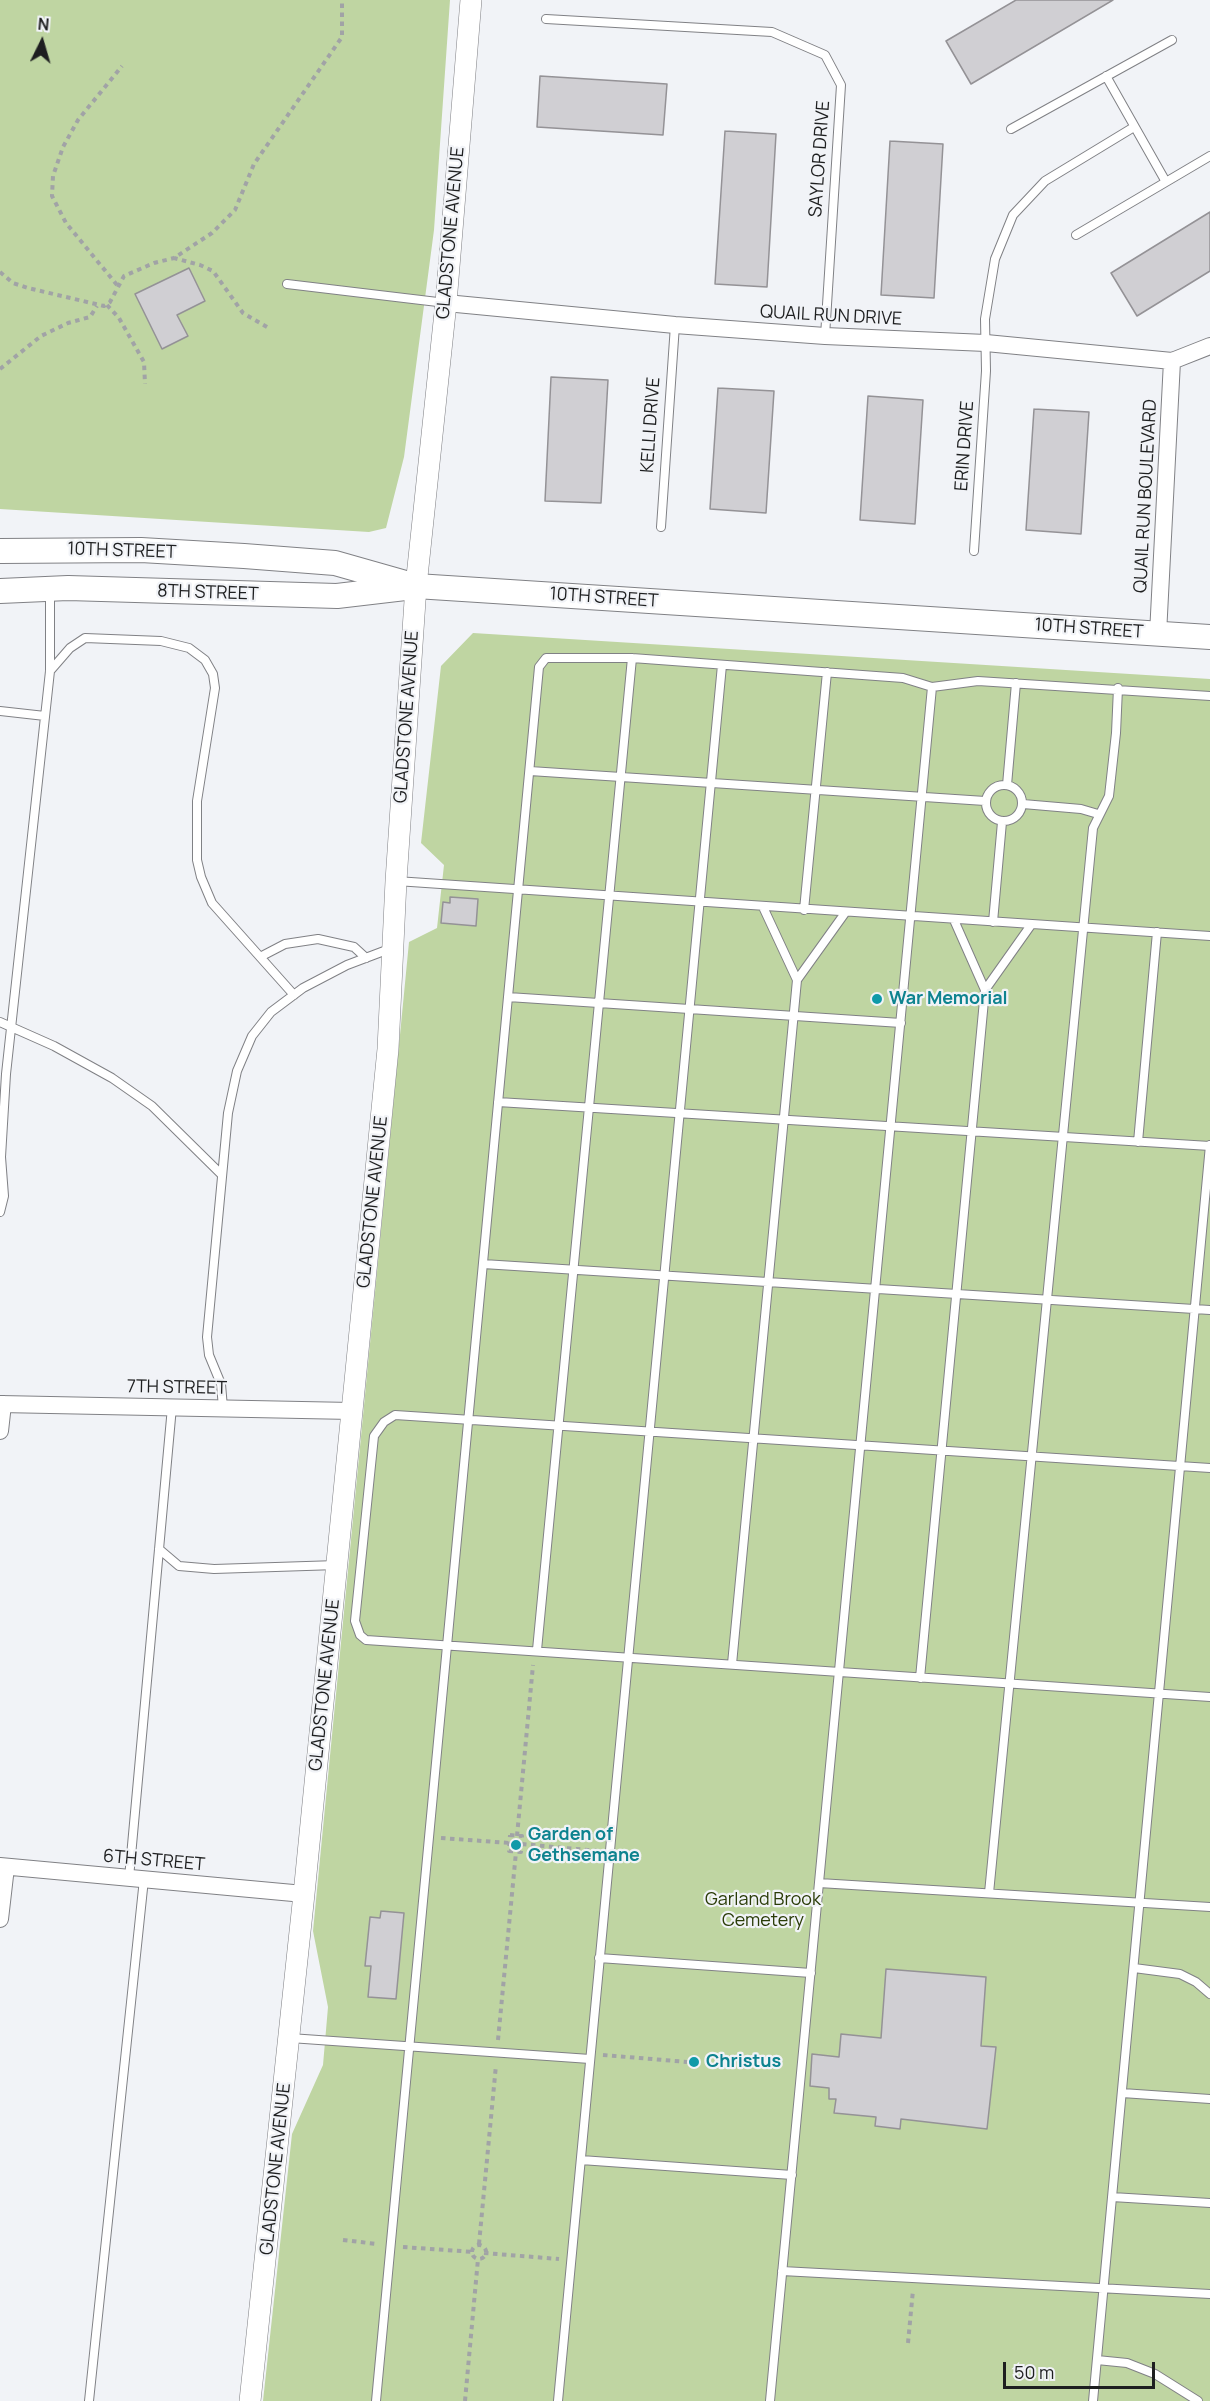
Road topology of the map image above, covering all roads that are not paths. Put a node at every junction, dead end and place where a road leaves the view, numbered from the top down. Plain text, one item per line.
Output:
1 (471, 0) edge
2 (546, 19) dead end
3 (1172, 40) dead end
4 (1106, 76) junction
5 (1134, 128) junction
6 (1011, 129) dead end
7 (1210, 156) edge
8 (1166, 182) junction
9 (1076, 235) dead end
10 (287, 284) dead end
11 (446, 303) junction
12 (675, 325) junction
13 (825, 336) junction
14 (986, 343) junction
15 (1210, 346) edge
16 (1172, 361) junction
17 (661, 526) dead end
18 (0, 551) edge
19 (974, 551) dead end
20 (416, 586) junction
21 (50, 589) junction
22 (0, 591) edge
23 (1158, 633) junction
24 (1210, 636) edge
25 (632, 658) junction
26 (722, 664) junction
27 (50, 671) junction
28 (826, 672) junction
29 (1016, 682) junction
30 (932, 687) junction
31 (1118, 688) junction
32 (1210, 696) edge
33 (0, 711) edge
34 (45, 716) junction
35 (530, 771) junction
36 (621, 777) junction
37 (710, 783) junction
38 (1007, 785) junction
39 (815, 789) junction
40 (922, 797) junction
41 (985, 801) junction
42 (1023, 804) junction
43 (1098, 814) junction
44 (1002, 822) junction
45 (396, 881) junction
46 (519, 888) junction
47 (609, 895) junction
48 (699, 902) junction
49 (763, 907) junction
50 (804, 910) junction
51 (844, 913) junction
52 (911, 917) junction
53 (954, 920) junction
54 (993, 922) junction
55 (1031, 924) junction
56 (1083, 928) junction
57 (1157, 933) junction
58 (1210, 936) edge
59 (392, 948) junction
60 (260, 957) junction
61 (366, 958) junction
62 (797, 980) junction
63 (985, 990) junction
64 (294, 995) junction
65 (508, 997) junction
66 (599, 1003) junction
67 (688, 1009) junction
68 (794, 1016) junction
69 (0, 1022) edge
70 (901, 1023) junction
71 (12, 1028) junction
72 (498, 1102) junction
73 (589, 1108) junction
74 (678, 1112) junction
75 (784, 1120) junction
76 (891, 1126) junction
77 (972, 1131) junction
78 (1063, 1137) junction
79 (1138, 1142) junction
80 (1210, 1146) edge
81 (222, 1175) junction
82 (0, 1212) edge
83 (483, 1264) junction
84 (573, 1270) junction
85 (663, 1276) junction
86 (768, 1282) junction
87 (876, 1289) junction
88 (956, 1294) junction
89 (1047, 1300) junction
90 (1195, 1310) junction
91 (1210, 1310) edge
92 (1, 1404) edge
93 (172, 1407) junction
94 (223, 1408) junction
95 (352, 1411) junction
96 (468, 1420) junction
97 (558, 1427) junction
98 (0, 1431) edge
99 (648, 1433) junction
100 (753, 1439) junction
101 (860, 1446) junction
102 (942, 1451) junction
103 (1032, 1457) junction
104 (1180, 1466) junction
105 (1210, 1468) edge
106 (159, 1549) junction
107 (337, 1565) junction
108 (447, 1643) junction
109 (537, 1650) junction
110 (627, 1656) junction
111 (732, 1664) junction
112 (839, 1672) junction
113 (920, 1678) junction
114 (1010, 1685) junction
115 (1159, 1694) junction
116 (1210, 1697) edge
117 (3, 1866) edge
118 (136, 1879) junction
119 (819, 1883) junction
120 (989, 1893) junction
121 (304, 1894) junction
122 (1140, 1903) junction
123 (1210, 1907) edge
124 (0, 1919) edge
125 (599, 1958) junction
126 (1134, 1968) junction
127 (811, 1973) junction
128 (1210, 1994) edge
129 (290, 2038) junction
130 (409, 2046) junction
131 (590, 2057) junction
132 (1122, 2093) junction
133 (1210, 2099) edge
134 (580, 2160) junction
135 (792, 2175) junction
136 (1112, 2197) junction
137 (1210, 2203) edge
138 (782, 2271) junction
139 (1104, 2286) junction
140 (1210, 2294) edge
141 (1097, 2360) junction
142 (89, 2401) edge
143 (250, 2401) edge
144 (376, 2401) edge
145 (558, 2401) edge
146 (770, 2401) edge
147 (1093, 2401) edge
148 (1198, 2401) edge

1 - 11 street, GLADSTONE AVENUE
2 - 13 lane, SAYLOR DRIVE
3 - 4 lane
4 - 5 lane
4 - 6 lane
5 - 8 lane
5 - 14 lane, ERIN DRIVE
7 - 8 lane
8 - 9 lane
10 - 11 lane
11 - 12 street, QUAIL RUN DRIVE
11 - 20 street, GLADSTONE AVENUE
12 - 13 street, QUAIL RUN DRIVE
12 - 17 lane, KELLI DRIVE
13 - 14 street, QUAIL RUN DRIVE
14 - 16 street, QUAIL RUN DRIVE
14 - 19 lane, ERIN DRIVE
15 - 16 street, QUAIL RUN DRIVE
16 - 23 street, QUAIL RUN BOULEVARD
18 - 20 main road, 10TH STREET
20 - 21 main road, 8TH STREET
20 - 23 main road, 10TH STREET
20 - 45 street, GLADSTONE AVENUE
21 - 22 main road, 8TH STREET
21 - 27 lane
23 - 24 main road, 10TH STREET
25 - 26 lane
25 - 35 lane
25 - 36 lane
26 - 28 lane
26 - 37 lane
27 - 34 lane
27 - 60 lane
28 - 30 lane
28 - 39 lane
29 - 30 lane
29 - 31 lane
29 - 38 lane
30 - 40 lane
31 - 32 lane
31 - 43 lane
33 - 34 lane
34 - 71 lane
35 - 36 lane
35 - 46 lane
36 - 37 lane
36 - 47 lane
37 - 39 lane
37 - 48 lane
38 - 41 lane
38 - 42 lane
39 - 40 lane
39 - 50 lane
40 - 41 lane
40 - 52 lane
41 - 44 lane
42 - 43 lane
42 - 44 lane
43 - 56 lane
44 - 54 lane
45 - 46 lane
45 - 59 street, GLADSTONE AVENUE
46 - 47 lane
46 - 65 lane
47 - 48 lane
47 - 66 lane
48 - 49 lane
48 - 67 lane
49 - 50 lane
49 - 62 lane
50 - 51 lane
51 - 52 lane
51 - 62 lane
52 - 53 lane
52 - 70 lane
53 - 54 lane
53 - 63 lane
54 - 55 lane
55 - 56 lane
55 - 63 lane
56 - 57 lane
56 - 78 lane
57 - 58 lane
57 - 79 lane
59 - 61 lane
59 - 95 street, GLADSTONE AVENUE
60 - 61 lane
60 - 64 lane
61 - 64 lane
62 - 68 lane
63 - 77 lane
64 - 81 lane
65 - 66 lane
65 - 72 lane
66 - 67 lane
66 - 73 lane
67 - 68 lane
67 - 74 lane
68 - 70 lane
68 - 75 lane
69 - 71 lane
70 - 76 lane
71 - 81 lane
71 - 82 lane
72 - 73 lane
72 - 83 lane
73 - 74 lane
73 - 84 lane
74 - 75 lane
74 - 85 lane
75 - 76 lane
75 - 86 lane
76 - 77 lane
76 - 87 lane
77 - 78 lane
77 - 88 lane
78 - 79 lane
78 - 89 lane
79 - 80 lane
80 - 90 lane
81 - 94 lane
83 - 84 lane
83 - 96 lane
84 - 85 lane
84 - 97 lane
85 - 86 lane
85 - 99 lane
86 - 87 lane
86 - 100 lane
87 - 88 lane
87 - 101 lane
88 - 89 lane
88 - 102 lane
89 - 90 lane
89 - 103 lane
90 - 91 lane
90 - 104 lane
92 - 93 street, 7TH STREET
92 - 98 street
93 - 94 street, 7TH STREET
93 - 106 lane
94 - 95 street, 7TH STREET
95 - 107 street, GLADSTONE AVENUE
96 - 97 lane
96 - 108 lane
96 - 108 lane
97 - 99 lane
97 - 109 lane
99 - 100 lane
99 - 110 lane
100 - 101 lane
100 - 111 lane
101 - 102 lane
101 - 112 lane
102 - 103 lane
102 - 113 lane
103 - 104 lane
103 - 114 lane
104 - 105 lane
104 - 115 lane
106 - 107 lane
106 - 118 lane
107 - 121 street, GLADSTONE AVENUE
108 - 109 lane
108 - 130 lane
109 - 110 lane
110 - 111 lane
110 - 125 lane
111 - 112 lane
112 - 113 lane
112 - 119 lane
113 - 114 lane
114 - 115 lane
114 - 120 lane
115 - 116 lane
115 - 122 lane
117 - 118 street, 6TH STREET
117 - 124 street
118 - 121 street, 6TH STREET
118 - 142 lane
119 - 120 lane
119 - 127 lane
120 - 122 lane
121 - 129 street, GLADSTONE AVENUE
122 - 123 lane
122 - 126 lane
125 - 127 lane
125 - 131 lane
126 - 128 lane
126 - 132 lane
127 - 135 lane
129 - 130 lane
129 - 143 street, GLADSTONE AVENUE
130 - 131 lane
130 - 144 lane
131 - 134 lane
132 - 133 lane
132 - 136 lane
134 - 135 lane
134 - 145 lane
135 - 138 lane
136 - 137 lane
136 - 139 lane
138 - 139 lane
138 - 146 lane
139 - 140 lane
139 - 141 lane
141 - 147 lane
141 - 148 lane

